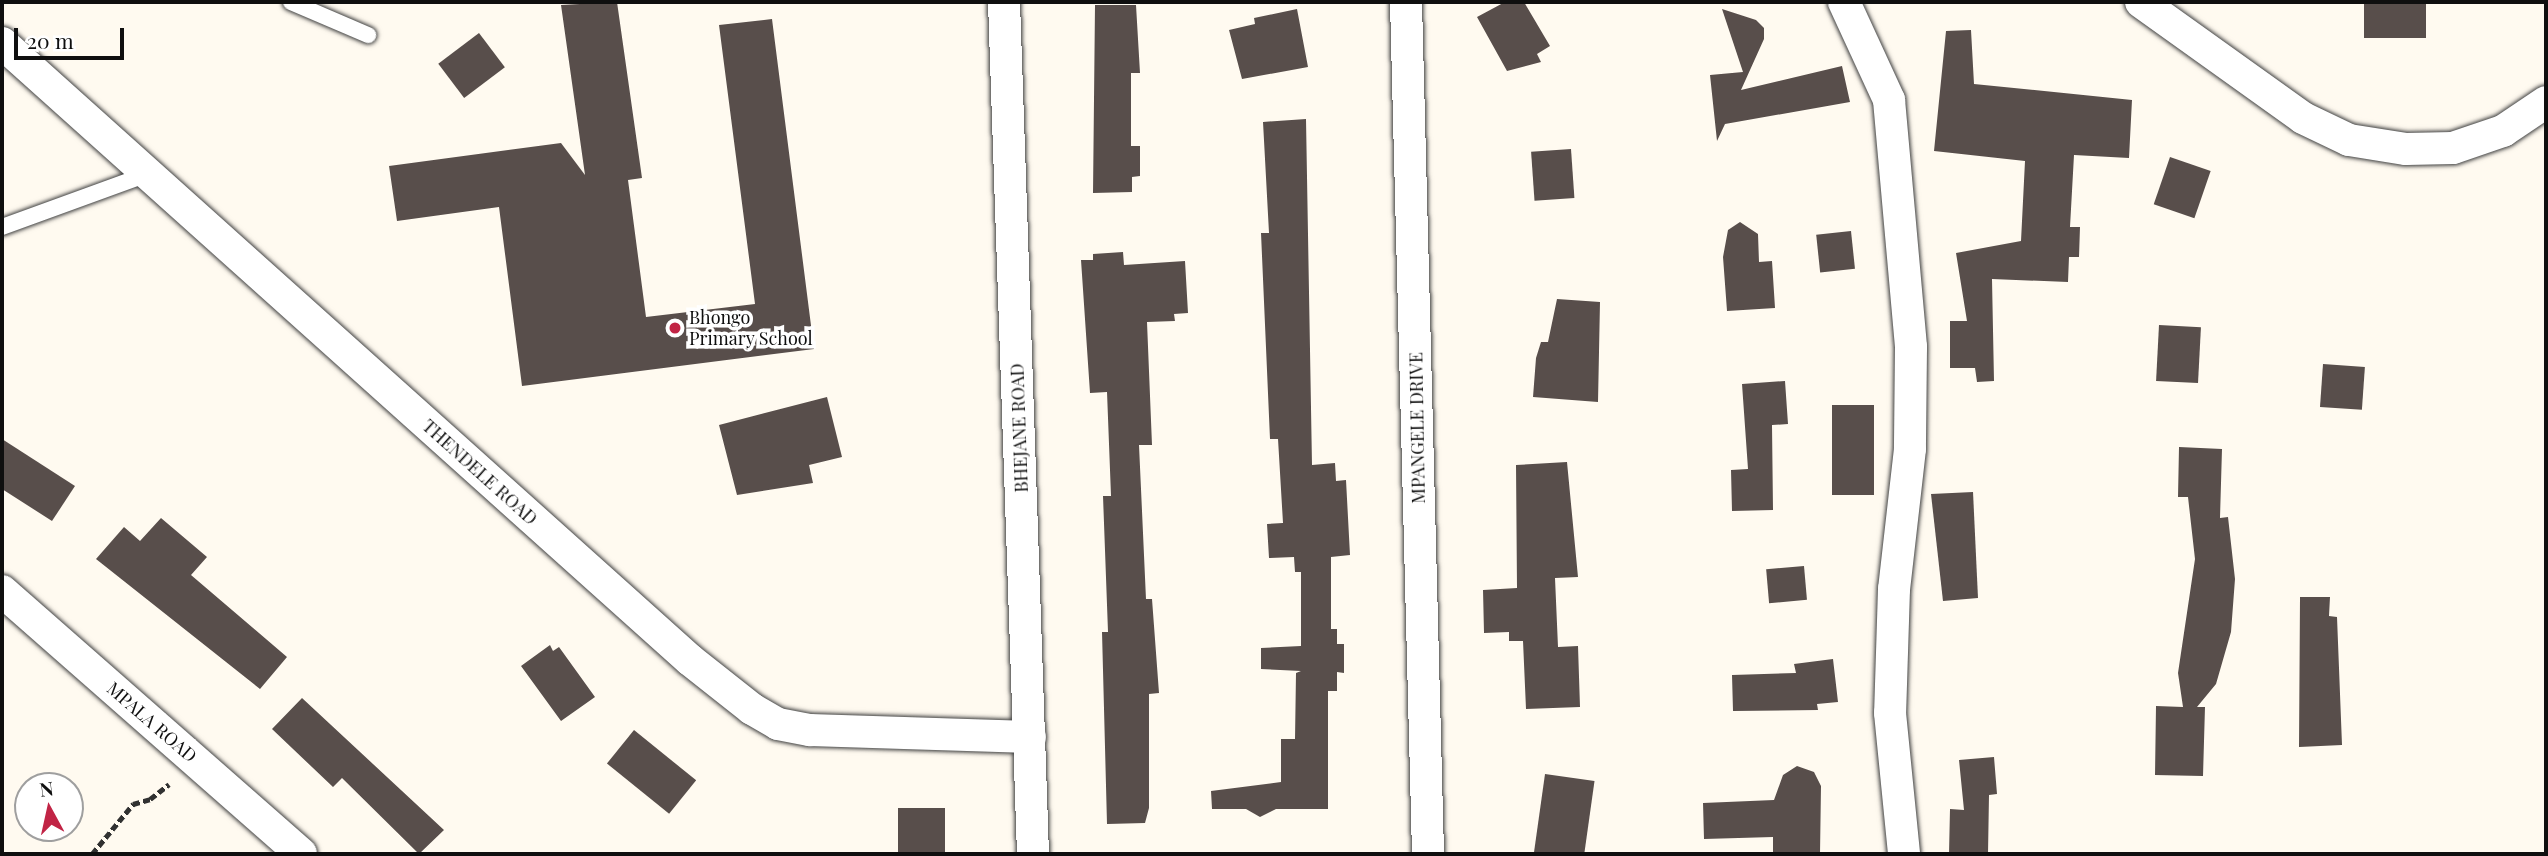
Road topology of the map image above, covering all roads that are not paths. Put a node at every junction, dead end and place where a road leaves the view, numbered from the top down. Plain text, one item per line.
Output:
1 (291, 2) edge
2 (1004, 2) edge
3 (1406, 2) edge
4 (1844, 2) edge
5 (2141, 2) edge
6 (368, 35) dead end
7 (2, 43) edge
8 (2546, 102) edge
9 (148, 174) junction
10 (2, 227) edge
11 (2, 591) edge
12 (1030, 737) junction
13 (301, 854) edge
14 (1033, 854) edge
15 (1428, 854) edge
16 (1904, 854) edge

1 - 6 lane
2 - 12 street, BHEJANE ROAD
3 - 15 street, MPANGELE DRIVE
4 - 16 street
5 - 8 street
7 - 9 street, THENDELE ROAD
9 - 10 lane
9 - 12 street, THENDELE ROAD
11 - 13 street, MPALA ROAD
12 - 14 street, BHEJANE ROAD

